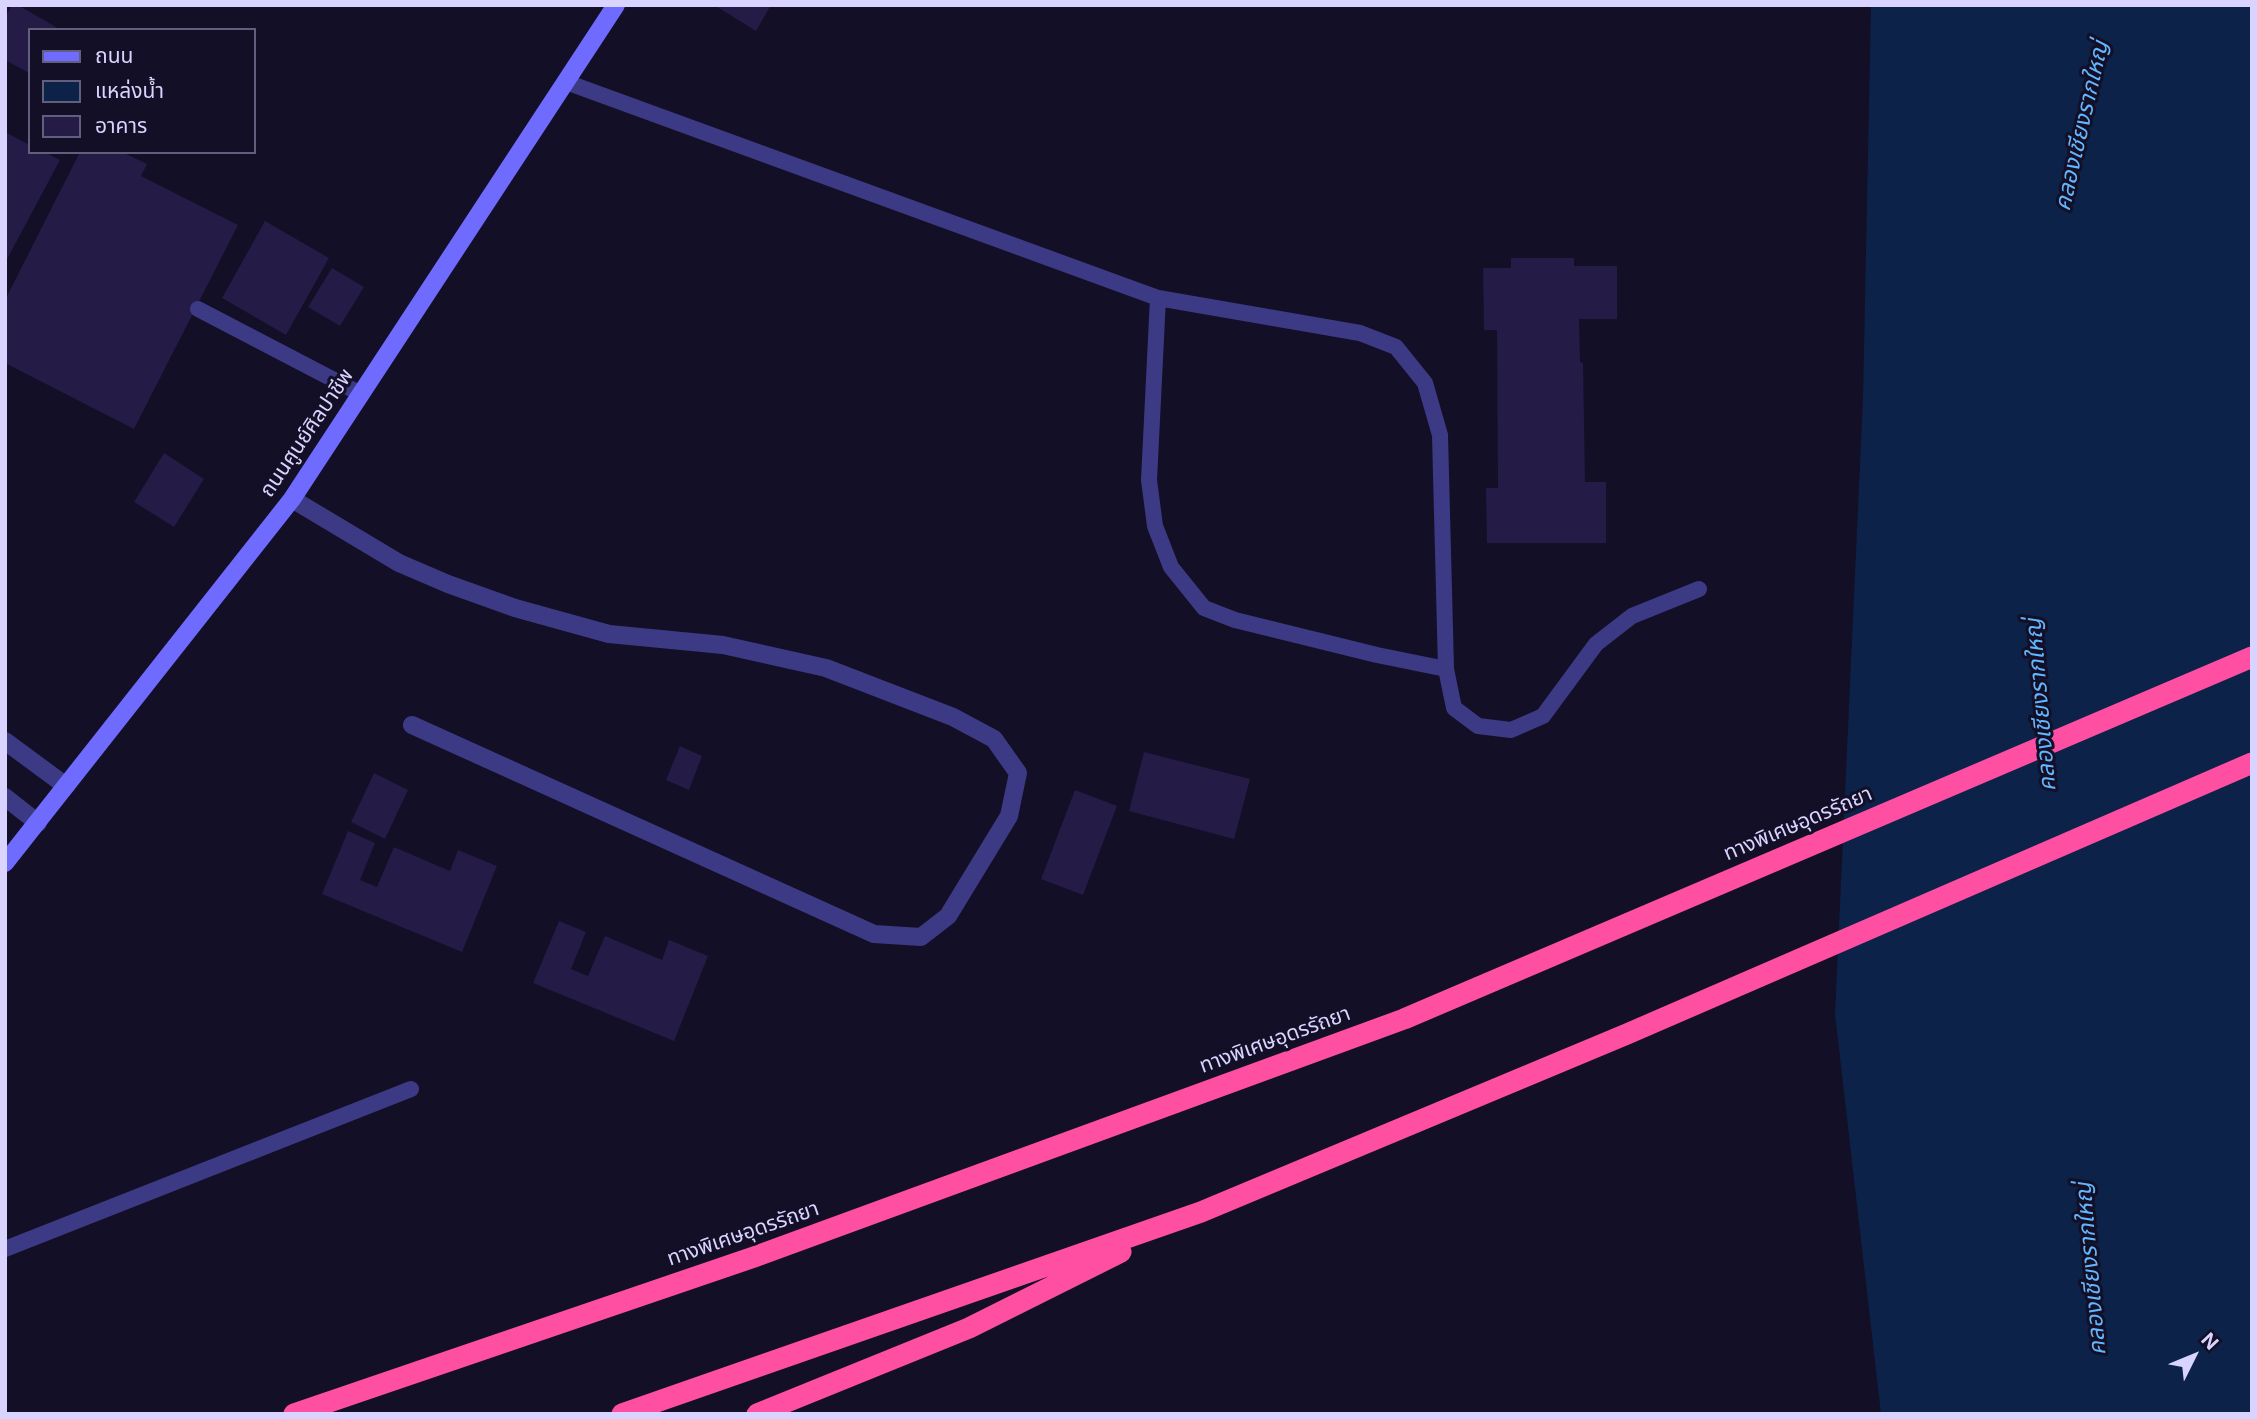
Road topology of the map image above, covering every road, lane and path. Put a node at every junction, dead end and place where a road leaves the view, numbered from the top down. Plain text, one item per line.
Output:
1 (616, 5) edge
2 (566, 82) junction
3 (1158, 298) junction
4 (198, 309) dead end
5 (361, 394) junction
6 (292, 499) junction
7 (1699, 589) dead end
8 (2252, 657) edge
9 (1446, 669) junction
10 (412, 725) dead end
11 (5, 741) edge
12 (2252, 763) edge
13 (66, 786) junction
14 (5, 797) edge
15 (38, 823) junction
16 (5, 863) edge
17 (411, 1089) dead end
18 (1201, 1212) junction
19 (5, 1249) edge
20 (294, 1414) edge
21 (622, 1414) edge
22 (757, 1414) edge

1 - 2 main road, ถนนศูนย์ศิลปาชีพ
2 - 3 lane
2 - 5 main road, ถนนศูนย์ศิลปาชีพ
3 - 9 lane
3 - 9 lane
4 - 5 lane
5 - 6 main road, ถนนศูนย์ศิลปาชีพ
6 - 10 street
6 - 13 main road, ถนนศูนย์ศิลปาชีพ
7 - 9 lane
8 - 20 highway, ทางพิเศษอุดรรัถยา
11 - 13 street
12 - 18 highway
13 - 15 main road, ถนนศูนย์ศิลปาชีพ
14 - 15 street
15 - 16 main road, ถนนศูนย์ศิลปาชีพ
17 - 19 lane
18 - 21 highway
18 - 22 highway

